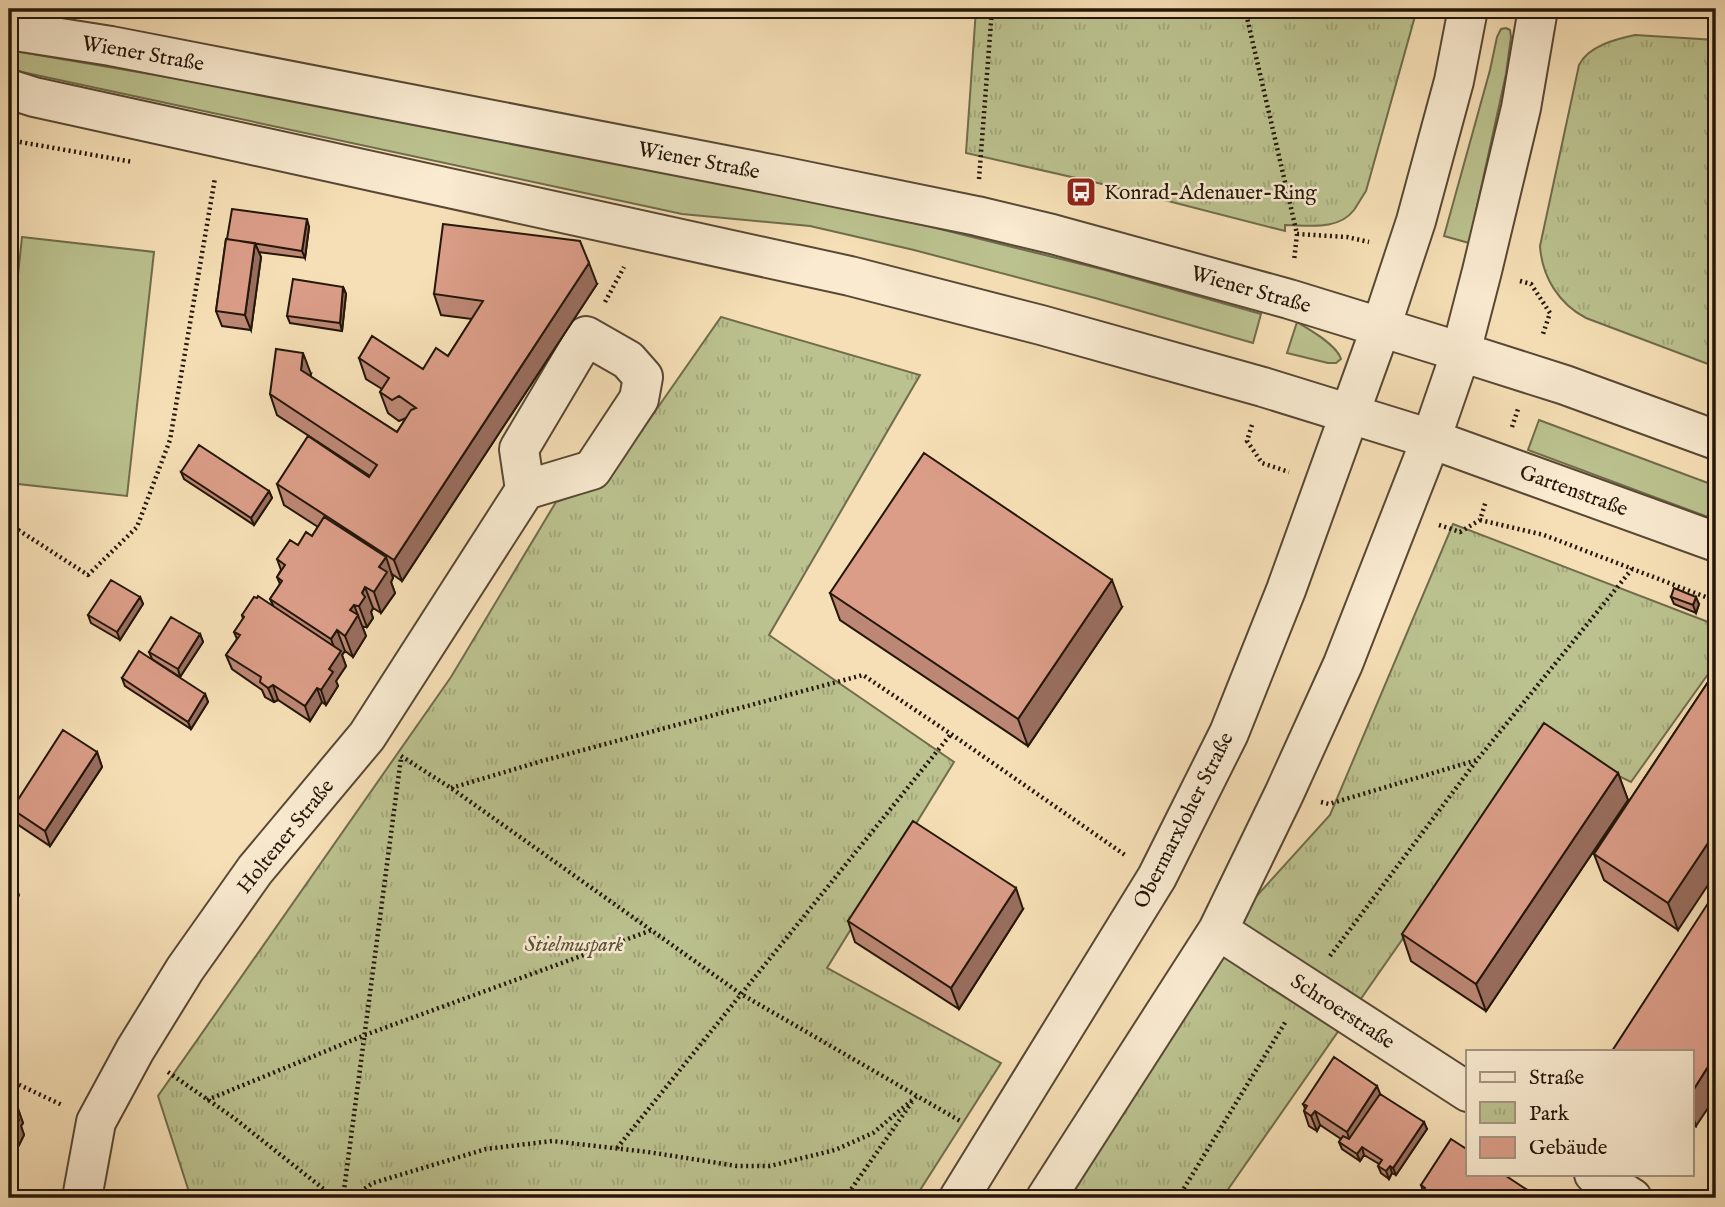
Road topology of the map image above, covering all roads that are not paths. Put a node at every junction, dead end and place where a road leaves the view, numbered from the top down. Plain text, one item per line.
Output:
1 (1468, 9) edge
2 (1538, 9) edge
3 (9, 30) edge
4 (9, 89) edge
5 (1381, 327) junction
6 (1461, 352) junction
7 (1350, 414) junction
8 (1431, 439) junction
9 (1716, 440) edge
10 (526, 490) junction
11 (1716, 542) edge
12 (1218, 930) junction
13 (1466, 1091) edge
14 (1597, 1176) edge
15 (82, 1198) edge
16 (959, 1198) edge
17 (1046, 1198) edge
18 (1632, 1198) edge

1 - 5 street
2 - 6 street
3 - 5 street, Wiener Straße
4 - 7 street
5 - 6 street, Wiener Straße
5 - 7 street, Obermarxloher Straße
6 - 8 street
6 - 9 street
7 - 8 street, Gartenstraße
7 - 16 street, Obermarxloher Straße
8 - 11 street, Gartenstraße
8 - 12 street
10 - 10 street
10 - 15 street, Holtener Straße
12 - 13 street, Schroerstraße
12 - 17 street
14 - 18 street

